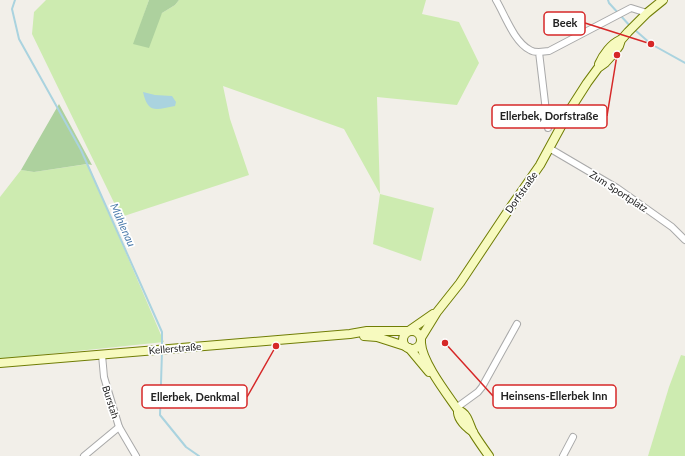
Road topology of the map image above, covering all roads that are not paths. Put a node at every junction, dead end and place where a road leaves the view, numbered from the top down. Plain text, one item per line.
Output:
1 (496, 0) edge
2 (663, 0) edge
3 (647, 13) junction
4 (539, 52) junction
5 (548, 128) dead end
6 (549, 148) junction
7 (685, 240) edge
8 (437, 312) junction
9 (517, 324) dead end
10 (409, 331) junction
11 (350, 334) junction
12 (421, 340) junction
13 (407, 347) junction
14 (102, 355) junction
15 (0, 363) edge
16 (440, 385) junction
17 (457, 409) junction
18 (119, 427) junction
19 (573, 436) dead end
20 (486, 455) edge
21 (84, 456) edge
22 (136, 456) edge
23 (563, 456) edge

1 - 4 street
2 - 3 main road, Dorfstraße
3 - 4 street
3 - 6 main road, Dorfstraße
4 - 5 street
6 - 7 street, Zum Sportplatz
6 - 8 main road, Dorfstraße
8 - 10 main road, Dorfstraße
8 - 12 main road, Dorfstraße
9 - 17 street
10 - 11 main road, Kellerstraße
10 - 12 main road
10 - 13 main road
11 - 13 main road, Kellerstraße
11 - 14 main road, Kellerstraße
12 - 13 main road
12 - 16 main road
13 - 16 main road
14 - 15 main road, Kellerstraße
14 - 18 street, Burstah
16 - 17 main road
17 - 20 main road
18 - 21 street, Burstah
18 - 22 street
19 - 23 street

